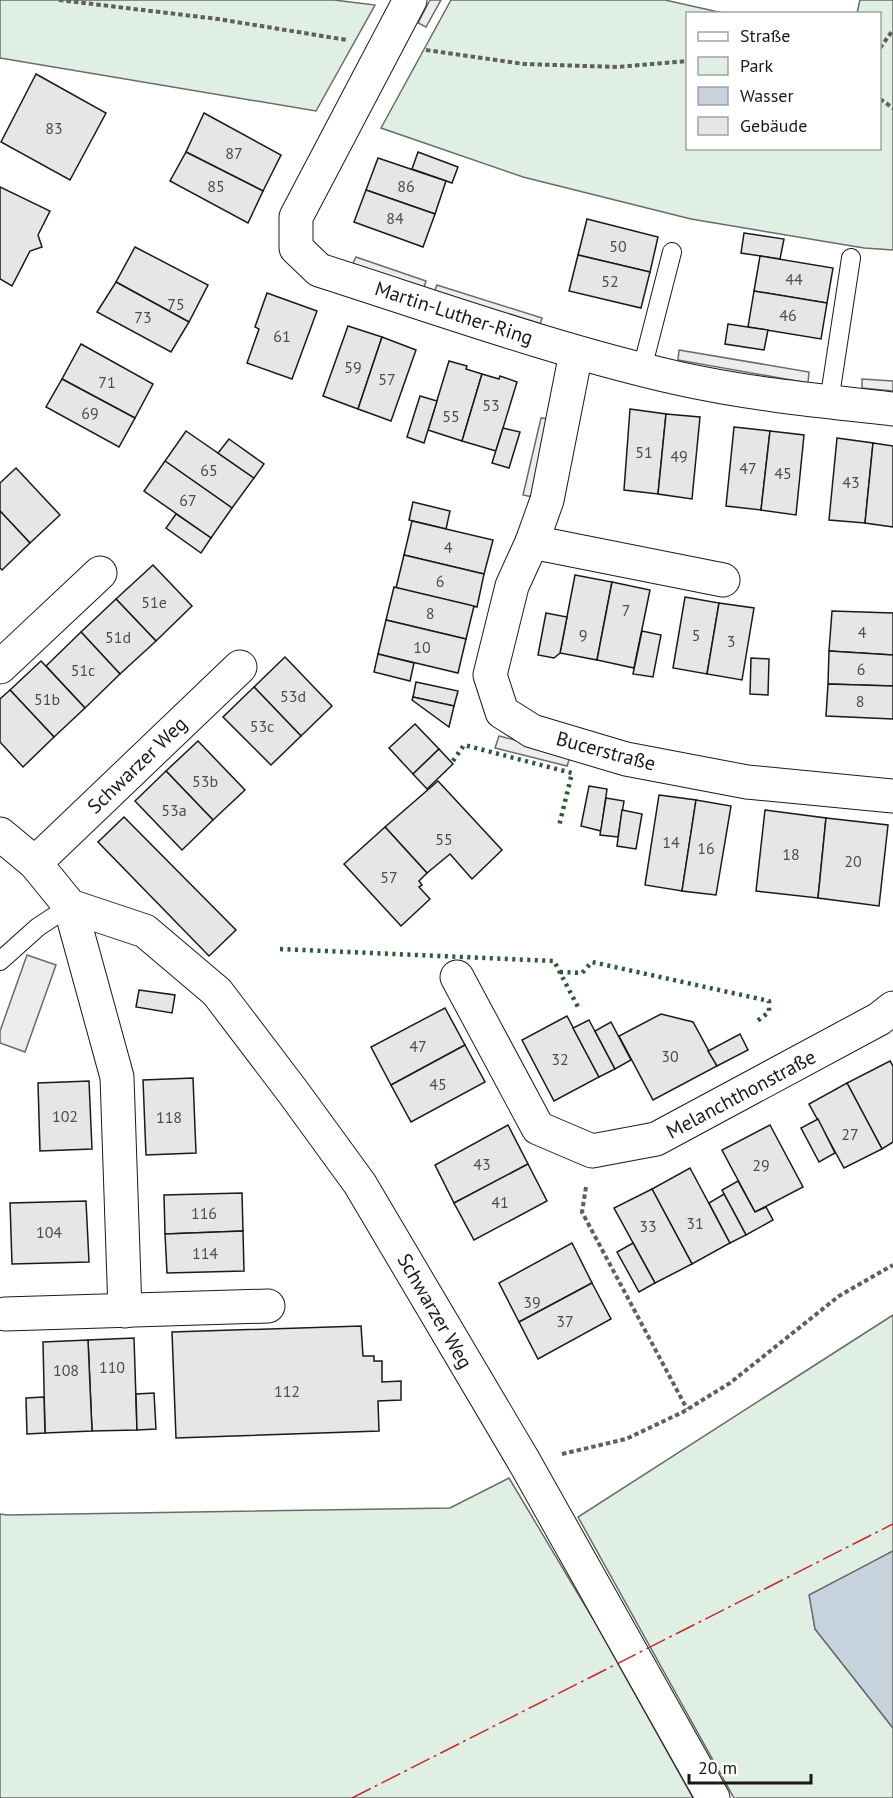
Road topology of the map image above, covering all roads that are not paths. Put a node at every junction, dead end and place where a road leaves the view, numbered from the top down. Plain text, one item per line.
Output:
1 (410, 0) edge
2 (672, 252) dead end
3 (851, 258) dead end
4 (576, 353) junction
5 (642, 369) junction
6 (829, 402) junction
7 (893, 409) edge
8 (532, 542) junction
9 (100, 573) dead end
10 (723, 580) dead end
11 (0, 667) edge
12 (240, 667) dead end
13 (893, 796) edge
14 (0, 834) edge
15 (35, 863) junction
16 (69, 906) junction
17 (0, 961) edge
18 (457, 977) dead end
19 (893, 1008) edge
20 (268, 1306) dead end
21 (126, 1311) junction
22 (5, 1314) dead end
23 (713, 1798) edge

1 - 4 street, Martin-Luther-Ring
2 - 5 lane
3 - 6 lane
4 - 5 street, Martin-Luther-Ring
4 - 8 street, Bucerstraße
5 - 6 street, Martin-Luther-Ring
6 - 7 street, Martin-Luther-Ring
8 - 10 street
8 - 13 street, Bucerstraße
9 - 11 street
12 - 15 street, Schwarzer Weg
14 - 15 street
15 - 16 street
16 - 17 lane
16 - 21 street
16 - 23 street, Schwarzer Weg
18 - 19 street, Melanchthonstraße
20 - 21 street
21 - 22 street

